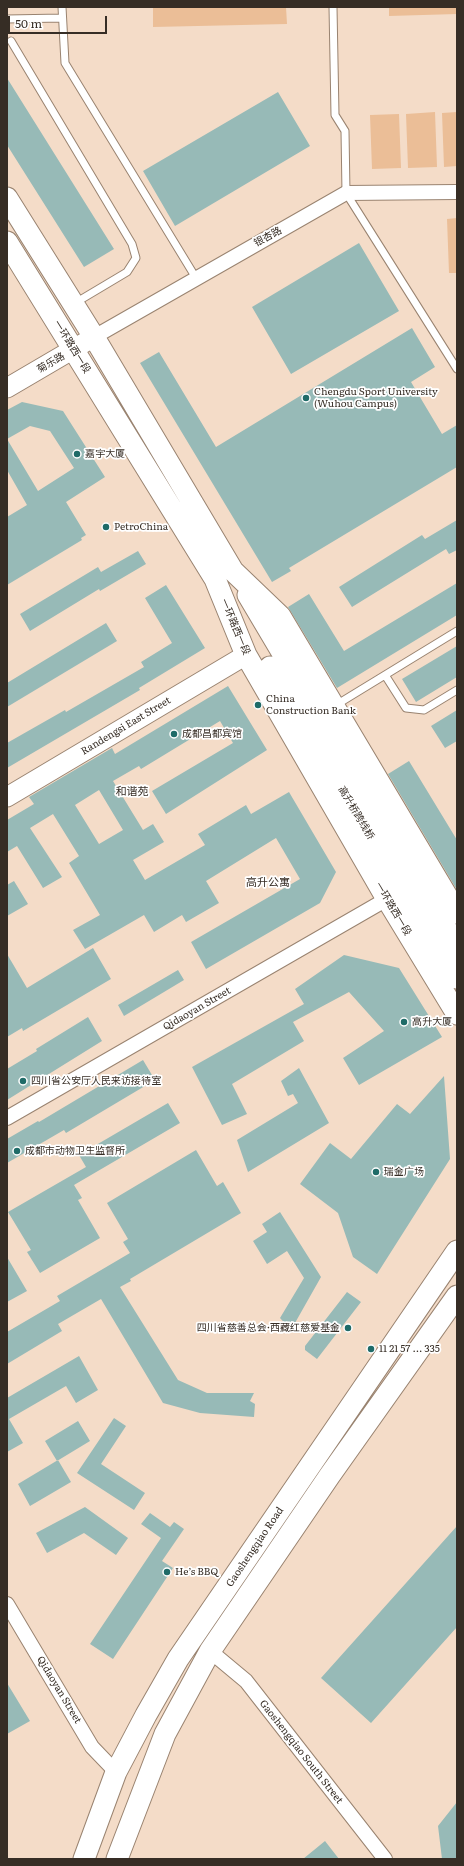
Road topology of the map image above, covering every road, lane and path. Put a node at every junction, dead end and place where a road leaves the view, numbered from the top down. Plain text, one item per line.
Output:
1 (62, 7) edge
2 (333, 7) edge
3 (62, 18) junction
4 (7, 19) edge
5 (11, 42) dead end
6 (457, 192) edge
7 (346, 193) junction
8 (7, 198) edge
9 (7, 242) edge
10 (196, 278) junction
11 (73, 304) junction
12 (94, 337) junction
13 (74, 349) junction
14 (457, 369) edge
15 (7, 388) edge
16 (224, 575) junction
17 (457, 631) edge
18 (260, 647) junction
19 (385, 675) junction
20 (457, 690) edge
21 (334, 706) junction
22 (7, 797) edge
23 (387, 899) junction
24 (457, 913) edge
25 (457, 947) edge
26 (457, 978) edge
27 (457, 1014) edge
28 (7, 1118) edge
29 (457, 1252) edge
30 (457, 1296) edge
31 (7, 1604) edge
32 (210, 1651) junction
33 (116, 1772) junction
34 (84, 1859) edge
35 (117, 1859) edge
36 (385, 1859) edge

1 - 3 lane
2 - 7 lane
3 - 4 lane
3 - 10 lane
5 - 11 lane
6 - 7 street, 银杏路
7 - 10 street, 银杏路
7 - 14 lane
8 - 11 main road, 一环路西一段
9 - 13 main road, 一环路西一段
10 - 12 street, 银杏路
11 - 12 main road, 一环路西一段
12 - 13 street, 菊乐路
12 - 16 main road, 一环路西一段
13 - 15 street, 菊乐路
13 - 16 main road, 一环路西一段
16 - 18 main road
16 - 18 main road, 一环路西一段
16 - 21 main road, 一环路西一段
17 - 19 lane
18 - 22 street, Randengsi East Street
18 - 23 main road, 一环路西一段
18 - 25 main road, 高升桥跨线桥
18 - 26 main road, 高升桥跨线桥
19 - 20 lane
19 - 21 lane
21 - 24 main road, 一环路西一段
23 - 27 main road, 一环路西一段
23 - 28 street, Qidaoyan Street
29 - 33 main road, Gaoshengqiao Road
30 - 32 main road, Gaoshengqiao Road
31 - 33 street, Qidaoyan Street
32 - 35 main road, Gaoshengqiao Road
32 - 36 street, Gaoshengqiao South Street
33 - 34 main road, Gaoshengqiao Road

